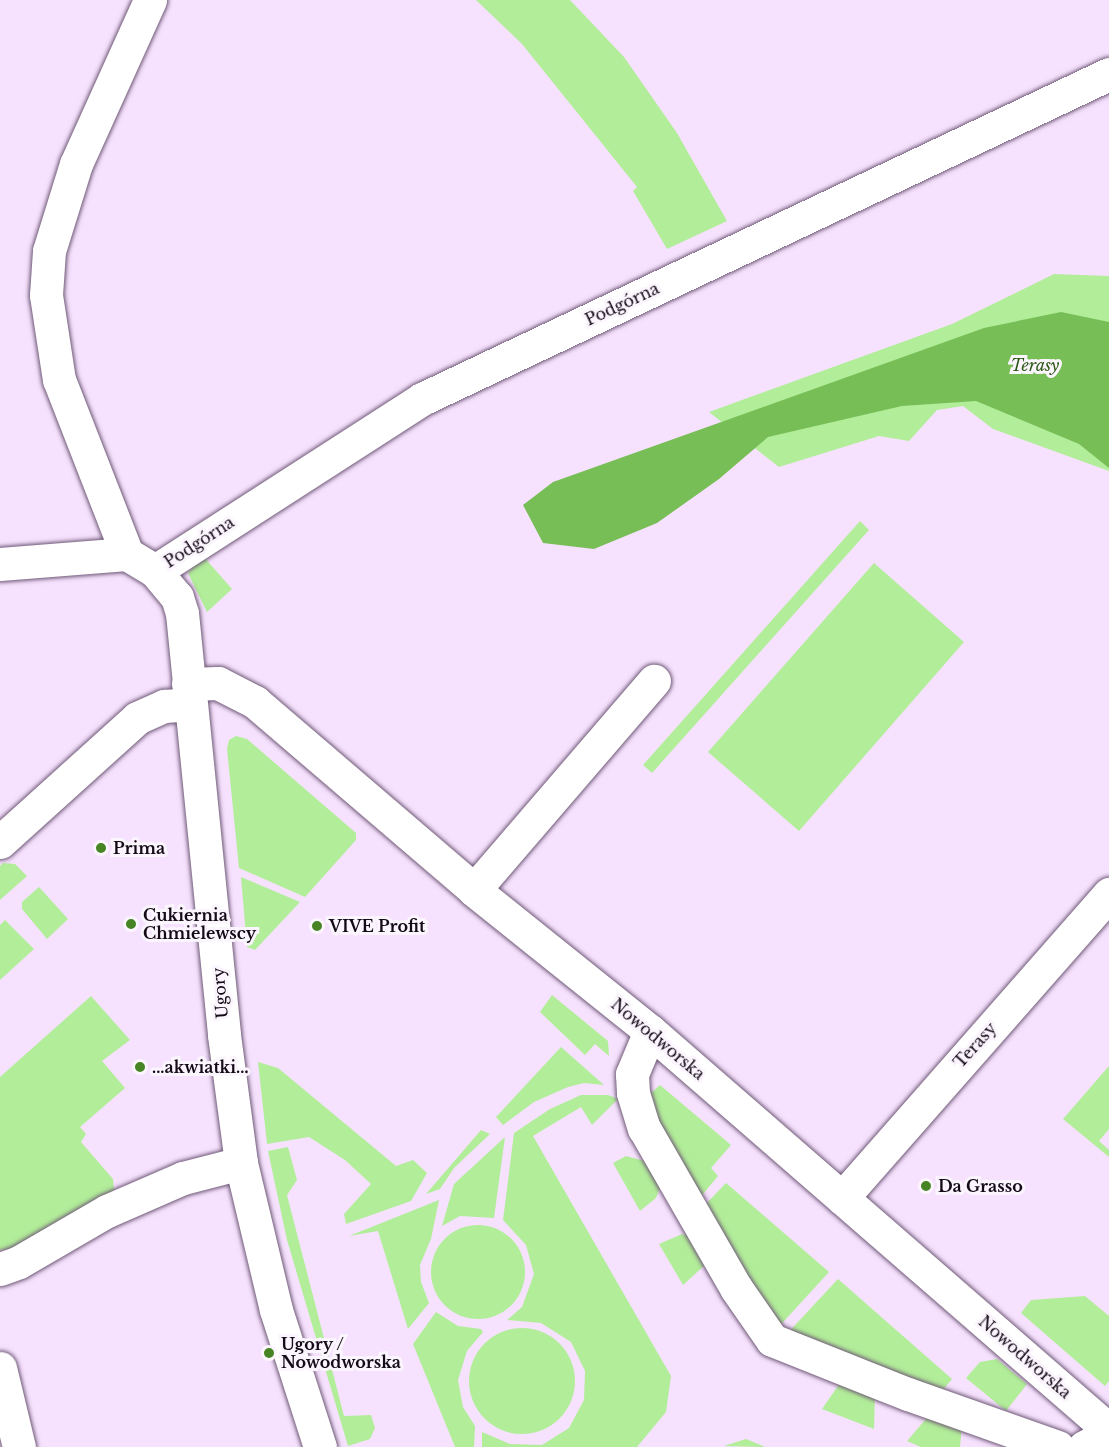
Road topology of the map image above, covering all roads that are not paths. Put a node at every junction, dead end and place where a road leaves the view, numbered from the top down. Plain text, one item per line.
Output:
1 (150, 0) edge
2 (1109, 74) edge
3 (127, 554) junction
4 (0, 564) edge
5 (155, 571) junction
6 (654, 681) dead end
7 (189, 694) junction
8 (0, 842) edge
9 (474, 890) junction
10 (1109, 894) edge
11 (650, 1031) junction
12 (241, 1163) junction
13 (842, 1198) junction
14 (0, 1269) edge
15 (0, 1368) edge
16 (1100, 1435) edge
17 (19, 1447) edge
18 (320, 1447) edge
19 (1058, 1447) edge

1 - 3 street
2 - 5 street, Podgórna
3 - 4 street
3 - 5 street, Ugory
5 - 7 street, Ugory
6 - 9 street
7 - 8 street, Nowodworska
7 - 9 street, Nowodworska
7 - 12 street, Ugory
9 - 11 street, Nowodworska
10 - 13 street, Terasy
11 - 13 street, Nowodworska
11 - 19 street
12 - 14 street
12 - 18 street, Ugory
13 - 16 street, Nowodworska
15 - 17 street

